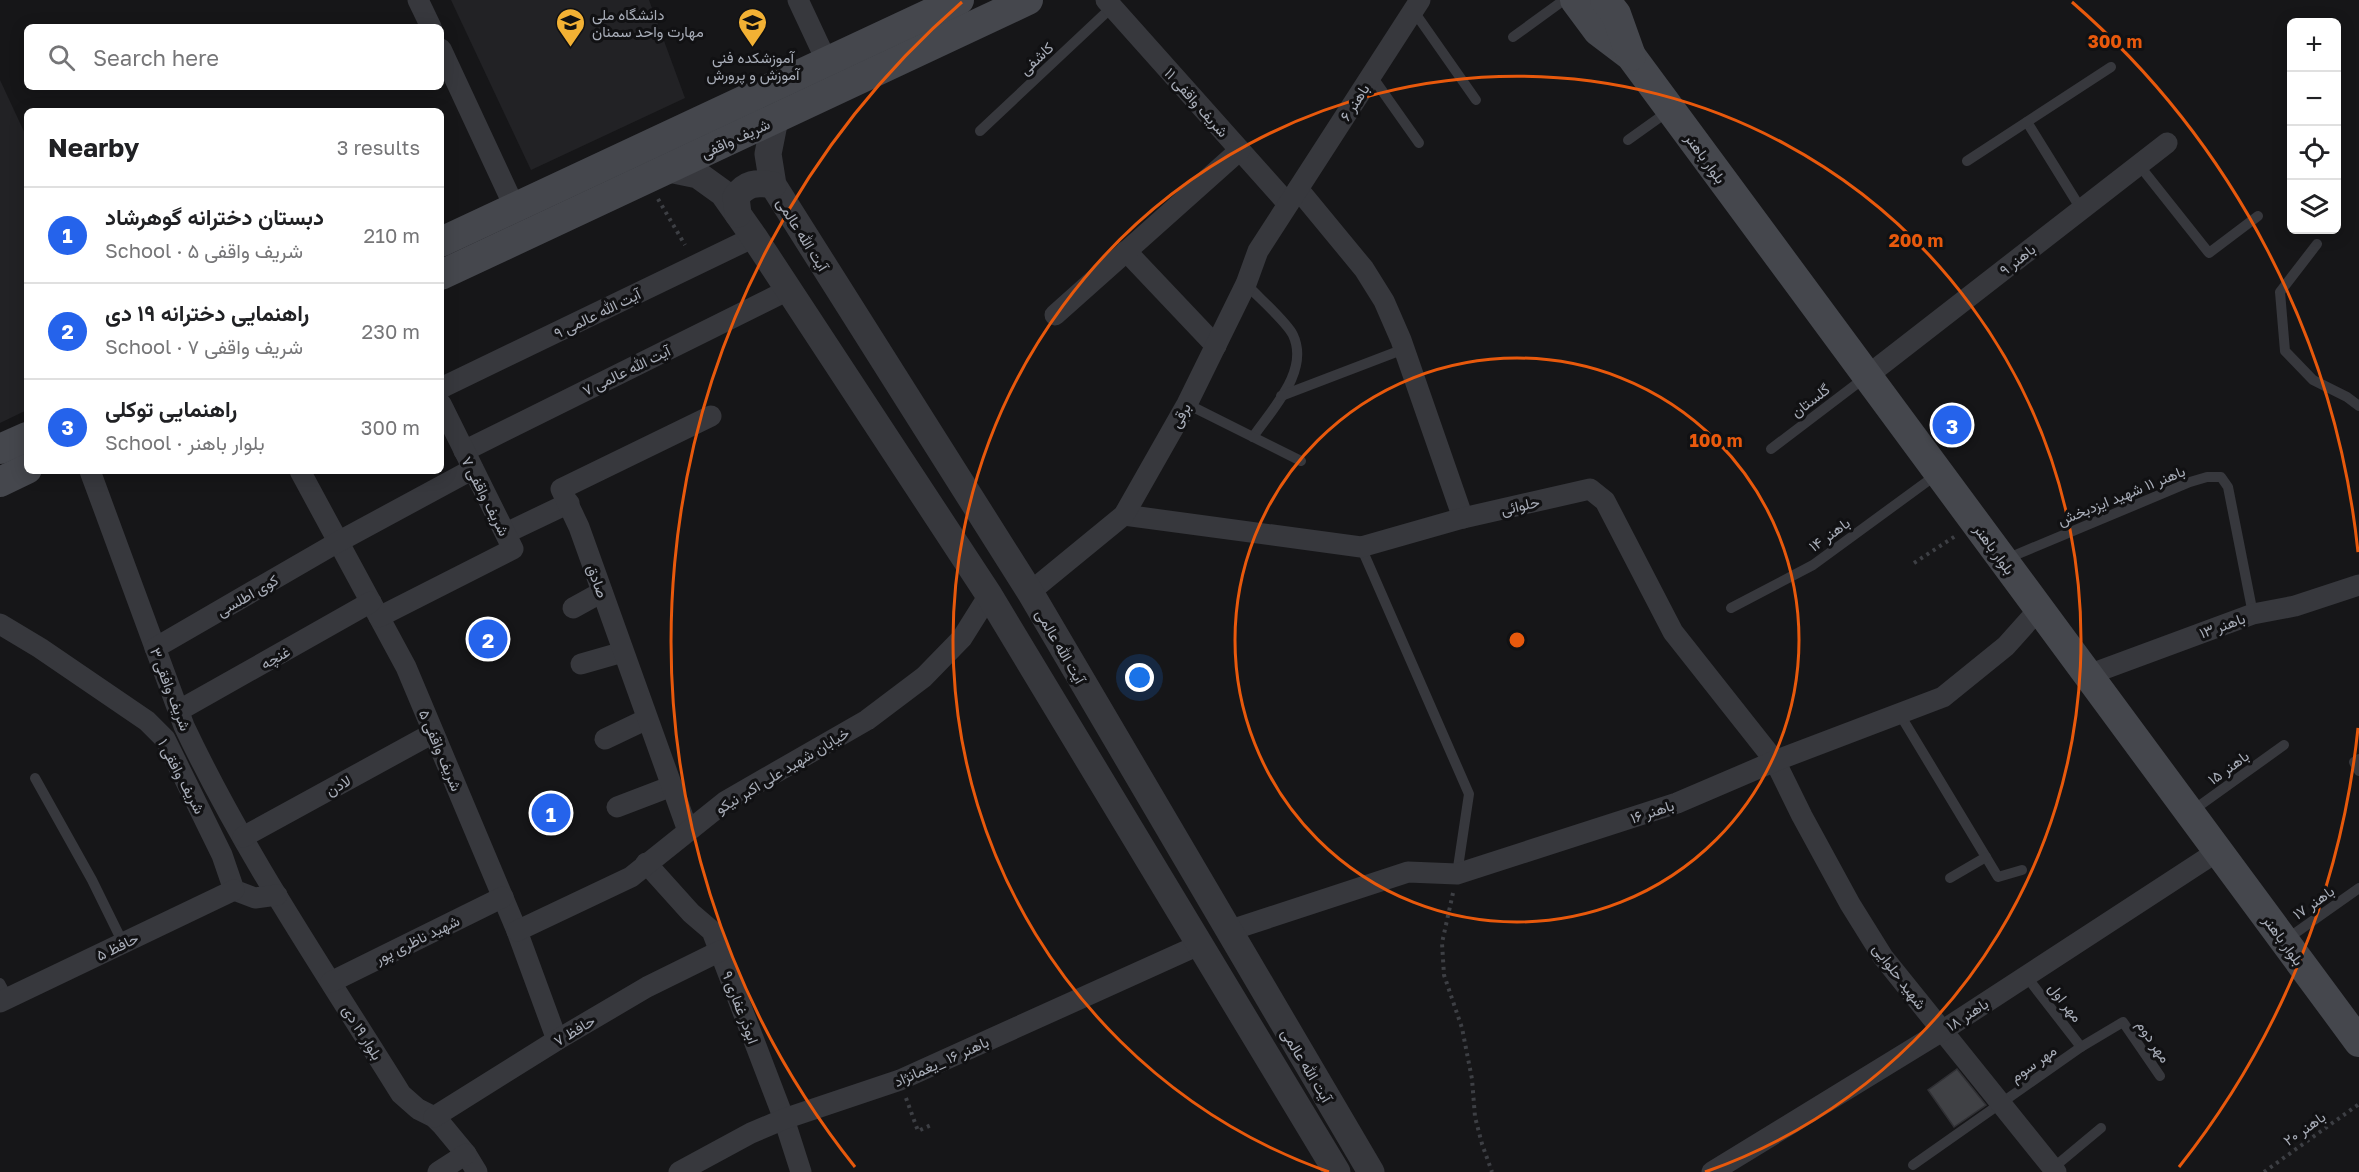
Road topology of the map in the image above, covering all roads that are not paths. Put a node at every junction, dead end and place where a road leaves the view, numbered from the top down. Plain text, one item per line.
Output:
1 (418, 0) edge
2 (798, 0) edge
3 (959, 0) edge
4 (1028, 0) edge
5 (1564, 0) edge
6 (1575, 0) edge
7 (1605, 0) edge
8 (1109, 4) edge
9 (1417, 5) edge
10 (430, 24) edge
11 (1513, 37) dead end
12 (444, 55) edge
13 (1631, 56) junction
14 (827, 62) junction
15 (2111, 67) dead end
16 (1371, 75) junction
17 (1476, 100) dead end
18 (1670, 110) junction
19 (775, 119) junction
20 (2027, 122) junction
21 (980, 131) dead end
22 (1628, 140) dead end
23 (1419, 143) dead end
24 (2167, 143) dead end
25 (1240, 150) junction
26 (1966, 161) dead end
27 (2139, 165) junction
28 (658, 174) junction
29 (773, 186) junction
30 (1293, 196) junction
31 (515, 208) junction
32 (2081, 209) junction
33 (738, 214) junction
34 (2258, 216) dead end
35 (754, 237) junction
36 (444, 241) edge
37 (2318, 244) dead end
38 (1126, 251) junction
39 (444, 274) edge
40 (1246, 284) junction
41 (788, 290) junction
42 (1055, 315) dead end
43 (1216, 346) junction
44 (1404, 349) junction
45 (1867, 376) junction
46 (444, 387) edge
47 (1281, 396) junction
48 (1187, 404) junction
49 (2359, 406) edge
50 (444, 411) edge
51 (711, 416) dead end
52 (1253, 437) junction
53 (24, 438) edge
54 (1771, 448) dead end
55 (0, 449) edge
56 (468, 460) junction
57 (1301, 461) dead end
58 (24, 470) edge
59 (1939, 473) junction
60 (91, 474) edge
61 (302, 474) edge
62 (0, 482) edge
63 (568, 503) junction
64 (1124, 516) junction
65 (1463, 518) junction
66 (506, 533) junction
67 (338, 542) junction
68 (1361, 546) junction
69 (2003, 560) junction
70 (2359, 585) edge
71 (602, 592) junction
72 (1030, 592) junction
73 (989, 595) junction
74 (573, 608) dead end
75 (1731, 608) dead end
76 (2039, 609) junction
77 (375, 610) junction
78 (2253, 614) junction
79 (0, 624) edge
80 (155, 648) junction
81 (623, 652) junction
82 (581, 664) dead end
83 (2088, 675) junction
84 (178, 711) junction
85 (1899, 713) junction
86 (647, 718) junction
87 (434, 733) junction
88 (605, 739) dead end
89 (2284, 745) dead end
90 (2359, 759) edge
91 (1775, 760) junction
92 (2359, 771) edge
93 (35, 778) dead end
94 (672, 786) junction
95 (617, 807) dead end
96 (2189, 813) junction
97 (687, 831) junction
98 (243, 837) junction
99 (2218, 851) junction
100 (1986, 857) junction
101 (646, 863) junction
102 (2022, 870) dead end
103 (1457, 874) junction
104 (1950, 878) dead end
105 (2359, 888) edge
106 (234, 890) junction
107 (277, 895) junction
108 (503, 897) junction
109 (517, 931) junction
110 (1228, 932) junction
111 (2284, 941) junction
112 (123, 943) junction
113 (1201, 944) junction
114 (720, 951) junction
115 (2026, 976) junction
116 (331, 982) junction
117 (3, 994) edge
118 (2123, 1022) joint
119 (1942, 1031) junction
120 (556, 1040) junction
121 (2359, 1042) edge
122 (2081, 1047) junction
123 (2160, 1076) dead end
124 (2001, 1104) junction
125 (434, 1117) junction
126 (784, 1119) junction
127 (2101, 1128) dead end
128 (471, 1163) edge
129 (1913, 1165) dead end
130 (2055, 1170) edge
131 (438, 1172) edge
132 (679, 1172) edge
133 (801, 1172) edge
134 (1337, 1172) edge
135 (1371, 1172) edge
136 (1712, 1172) edge

1 - 10 street
2 - 14 street
3 - 14 main road, شریف واقفی
4 - 19 main road, شریف واقفی
5 - 11 lane
6 - 13 main road, بلوار باهنر
7 - 13 main road, بلوار باهنر
8 - 21 lane, کاشفی
8 - 25 street, شریف واقفی ۱۱
9 - 16 street, باهنر ۶
9 - 17 lane
12 - 31 street
13 - 18 main road, بلوار باهنر
14 - 31 main road, شریف واقفی
15 - 20 lane
16 - 23 lane
16 - 30 street, باهنر ۶
18 - 22 lane
18 - 45 main road, بلوار باهنر
19 - 28 main road, شریف واقفی
19 - 29 street, آیت الله عالمی
20 - 26 lane
20 - 32 lane
24 - 27 street, باهنر ۹
25 - 30 street, شریف واقفی ۱۱
25 - 38 street
27 - 32 street, باهنر ۹
27 - 34 lane
28 - 33 street, آیت الله عالمی
28 - 39 main road, شریف واقفی
29 - 33 street
29 - 72 street, آیت الله عالمی
30 - 40 street, برقی
30 - 44 street, شریف واقفی ۱۱
31 - 36 main road, شریف واقفی
32 - 45 street, باهنر ۹
33 - 35 street, آیت الله عالمی
35 - 41 street, آیت الله عالمی
35 - 46 street, آیت الله عالمی ۹
37 - 49 lane
38 - 42 street
38 - 43 street
40 - 43 street, برقی
40 - 47 lane
41 - 56 street, آیت الله عالمی ۷
41 - 73 street, آیت الله عالمی
43 - 48 street, برقی
44 - 47 lane
44 - 65 street, شریف واقفی ۱۱
45 - 54 lane, گلستان
45 - 59 main road, بلوار باهنر
47 - 52 lane
48 - 52 lane
48 - 64 street, برقی
50 - 56 street, شریف واقفی ۷
51 - 63 street
52 - 57 lane
53 - 55 main road
56 - 66 street, شریف واقفی ۷
56 - 67 street, آیت الله عالمی ۷
58 - 62 main road
59 - 69 main road, بلوار باهنر
59 - 75 lane, باهنر ۱۴
60 - 80 street, شریف وافقی ۳
61 - 67 street, شریف واقفی ۵
63 - 66 street
63 - 71 street, صادق
64 - 68 street, حلوائی
64 - 72 street, برقی
65 - 68 street, حلوائی
65 - 91 street, حلوائی
66 - 77 street, شریف واقفی ۷
67 - 77 street, شریف واقفی ۵
67 - 80 street, کوی اطلسی
68 - 103 lane
69 - 76 main road, بلوار باهنر
69 - 78 lane, باهنر ۱۱ شهید ایزدبخش
70 - 78 street, باهنر ۱۳
71 - 74 street
71 - 81 street, صادق
72 - 110 street, آیت الله عالمی
73 - 97 street, خیابان شهید علی اکبر نیکو
73 - 113 street, آیت الله عالمی
76 - 83 main road, بلوار باهنر
76 - 85 street, باهنر ۱۶
77 - 84 street, غنچه
77 - 87 street, شریف واقفی ۵
78 - 83 street, باهنر ۱۳
79 - 106 street, شریف وافقی ۱
80 - 84 street, شریف وافقی ۳
81 - 82 street
81 - 86 street, صادق
83 - 96 main road, بلوار باهنر
84 - 98 street, شریف وافقی ۳
85 - 91 street, باهنر ۱۶
85 - 100 lane
86 - 88 street
86 - 94 street, صادق
87 - 98 street, لادن
87 - 108 street, شریف واقفی ۵
89 - 96 lane, باهنر ۱۵
90 - 92 lane
91 - 103 street, باهنر ۱۶
91 - 119 street, شهید حلوایی
93 - 112 lane
94 - 95 street
94 - 97 street, صادق
96 - 99 main road, بلوار باهنر
97 - 101 street, خیابان شهید علی اکبر نیکو
98 - 107 street, شریف وافقی ۳
99 - 111 main road, بلوار باهنر
99 - 115 street, باهنر ۱۸
100 - 102 lane
100 - 104 lane
101 - 109 street, خیابان شهید علی اکبر نیکو
101 - 114 street, ابوذر غفاری ۹
103 - 110 street, باهنر ۱۶
105 - 111 lane, باهنر ۱۷
106 - 107 street
106 - 112 street, حافظ ۵
107 - 116 street, بلوار ۱۹ دی
108 - 109 street, شریف واقفی ۵
108 - 116 street, شهید ناظری پور
109 - 120 street, شریف واقفی ۵
110 - 135 street, آیت الله عالمی
111 - 121 main road, بلوار باهنر
112 - 117 street, حافظ ۵
113 - 126 street, باهنر ۱۶ _یغمانژاد
113 - 134 street, آیت الله عالمی
114 - 120 street, حافظ ۷
114 - 126 street, ابوذر غفاری ۹
115 - 119 street, باهنر ۱۸
115 - 122 lane, مهر اول
116 - 125 street, بلوار ۱۹ دی
118 - 122 lane, مهر سوم
118 - 123 lane, مهر دوم
119 - 124 street, شهید حلوایی
119 - 136 street, باهنر ۱۸
120 - 125 street, حافظ ۷
122 - 124 lane, مهر سوم
124 - 129 lane, مهر سوم
124 - 130 street, شهید حلوایی
125 - 128 street, بلوار ۱۹ دی
126 - 132 street, باهنر ۱۶ _یغمانژاد
126 - 133 street, ابوذر غفاری ۹
127 - 130 lane
128 - 131 street

